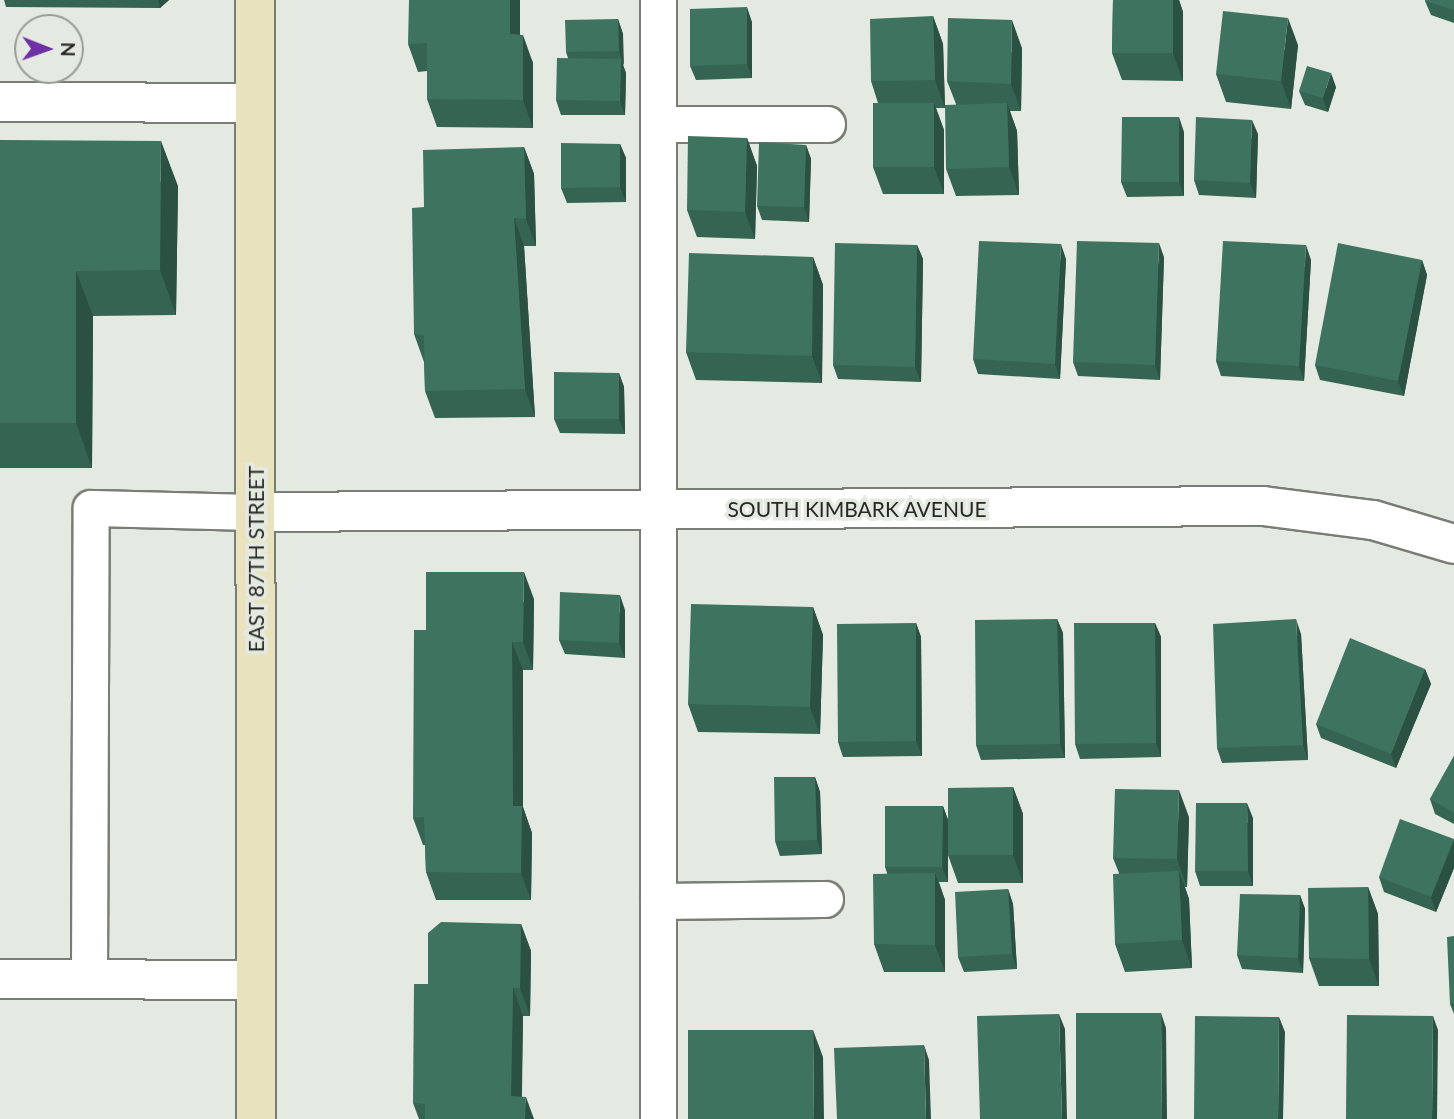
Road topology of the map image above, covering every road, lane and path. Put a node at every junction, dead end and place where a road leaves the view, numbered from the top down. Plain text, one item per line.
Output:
1 (255, 0) edge
2 (658, 0) edge
3 (0, 102) edge
4 (255, 103) junction
5 (658, 124) junction
6 (827, 124) dead end
7 (658, 510) junction
8 (256, 512) junction
9 (1454, 544) edge
10 (825, 899) dead end
11 (658, 901) junction
12 (0, 979) edge
13 (89, 980) junction
14 (256, 981) junction
15 (256, 1119) edge
16 (658, 1119) edge

1 - 4 main road, EAST 87TH STREET
2 - 5 lane
3 - 4 street
4 - 8 main road, EAST 87TH STREET
5 - 6 lane
5 - 7 lane
7 - 8 street, SOUTH KIMBARK AVENUE
7 - 9 street, SOUTH KIMBARK AVENUE
7 - 11 lane
8 - 13 lane
8 - 14 main road, EAST 87TH STREET
10 - 11 lane
11 - 16 lane
12 - 13 street
13 - 14 street
14 - 15 main road, EAST 87TH STREET

